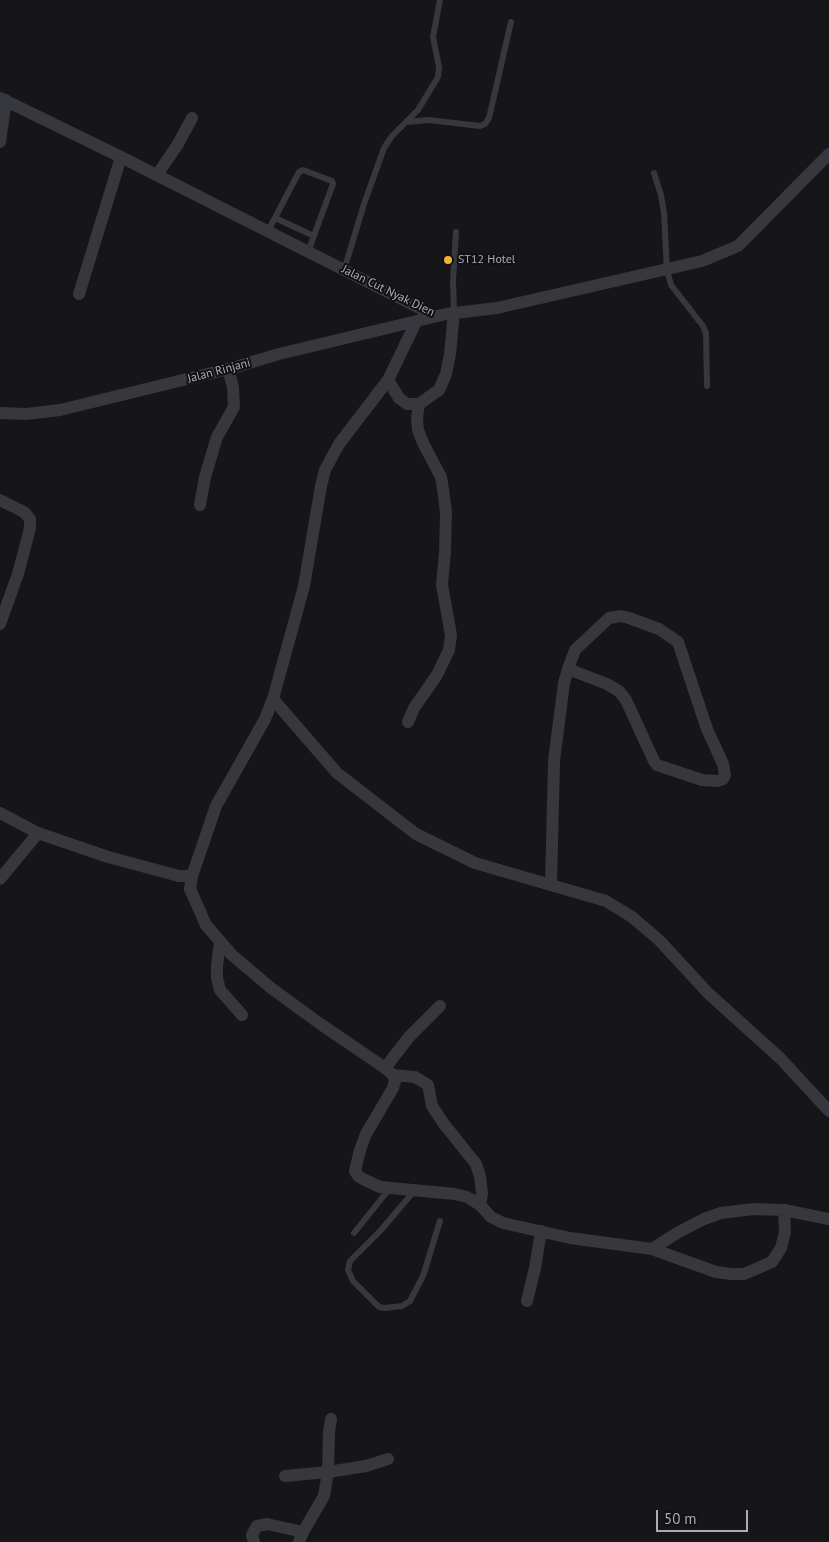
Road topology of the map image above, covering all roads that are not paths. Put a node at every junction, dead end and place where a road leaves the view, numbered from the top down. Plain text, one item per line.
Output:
1 (440, 0) edge
2 (511, 22) dead end
3 (3, 99) edge
4 (192, 118) dead end
5 (407, 122) junction
6 (0, 142) edge
7 (829, 154) edge
8 (121, 156) junction
9 (654, 173) dead end
10 (157, 175) junction
11 (275, 218) junction
12 (268, 231) junction
13 (456, 232) dead end
14 (314, 236) junction
15 (308, 252) junction
16 (344, 270) junction
17 (667, 270) junction
18 (79, 294) dead end
19 (454, 312) junction
20 (435, 316) junction
21 (416, 322) junction
22 (228, 369) junction
23 (388, 380) junction
24 (707, 386) dead end
25 (419, 404) junction
26 (0, 413) edge
27 (0, 500) edge
28 (200, 505) dead end
29 (0, 624) edge
30 (568, 669) junction
31 (273, 699) junction
32 (408, 722) dead end
33 (0, 813) edge
34 (38, 834) junction
35 (192, 876) junction
36 (0, 879) edge
37 (551, 885) junction
38 (220, 942) junction
39 (440, 1006) dead end
40 (242, 1015) dead end
41 (389, 1071) junction
42 (824, 1099) edge
43 (829, 1111) edge
44 (390, 1188) junction
45 (415, 1190) junction
46 (480, 1205) junction
47 (784, 1210) junction
48 (829, 1219) edge
49 (440, 1221) dead end
50 (541, 1231) junction
51 (354, 1233) dead end
52 (652, 1249) junction
53 (527, 1301) dead end
54 (331, 1419) dead end
55 (388, 1460) dead end
56 (328, 1472) junction
57 (285, 1476) dead end
58 (301, 1537) edge
59 (254, 1542) edge

1 - 5 lane
2 - 5 lane
3 - 6 street
3 - 8 street, Jalan Cut Nyak Dien
4 - 10 street
5 - 16 lane
7 - 17 street, Jalan Cut Nyak Dien
8 - 10 street, Jalan Cut Nyak Dien
8 - 18 street
9 - 17 lane
10 - 12 street, Jalan Cut Nyak Dien
11 - 12 lane
11 - 14 lane
11 - 14 lane
12 - 15 street, Jalan Cut Nyak Dien
13 - 19 lane
14 - 15 lane
15 - 16 street, Jalan Cut Nyak Dien
16 - 20 street, Jalan Cut Nyak Dien
17 - 19 street, Jalan Cut Nyak Dien
17 - 24 lane
19 - 20 street, Jalan Cut Nyak Dien
19 - 25 street
20 - 21 street, Jalan Rinjani
21 - 22 street, Jalan Rinjani
21 - 23 street
22 - 26 street, Jalan Rinjani
22 - 28 street
23 - 25 street
23 - 31 street
25 - 32 street
27 - 29 street
30 - 30 street
30 - 37 street
31 - 35 street
31 - 37 street
33 - 34 street
34 - 35 street
34 - 36 street
35 - 38 street
37 - 42 street
38 - 40 street
38 - 41 street
39 - 41 street
41 - 44 street
41 - 46 street
42 - 43 street
44 - 45 street
44 - 51 lane
45 - 46 street
45 - 49 lane
46 - 50 street
47 - 48 street
47 - 52 street
47 - 52 street
50 - 52 street
50 - 53 street
54 - 56 street
55 - 56 street
56 - 57 street
56 - 58 street
58 - 59 street

